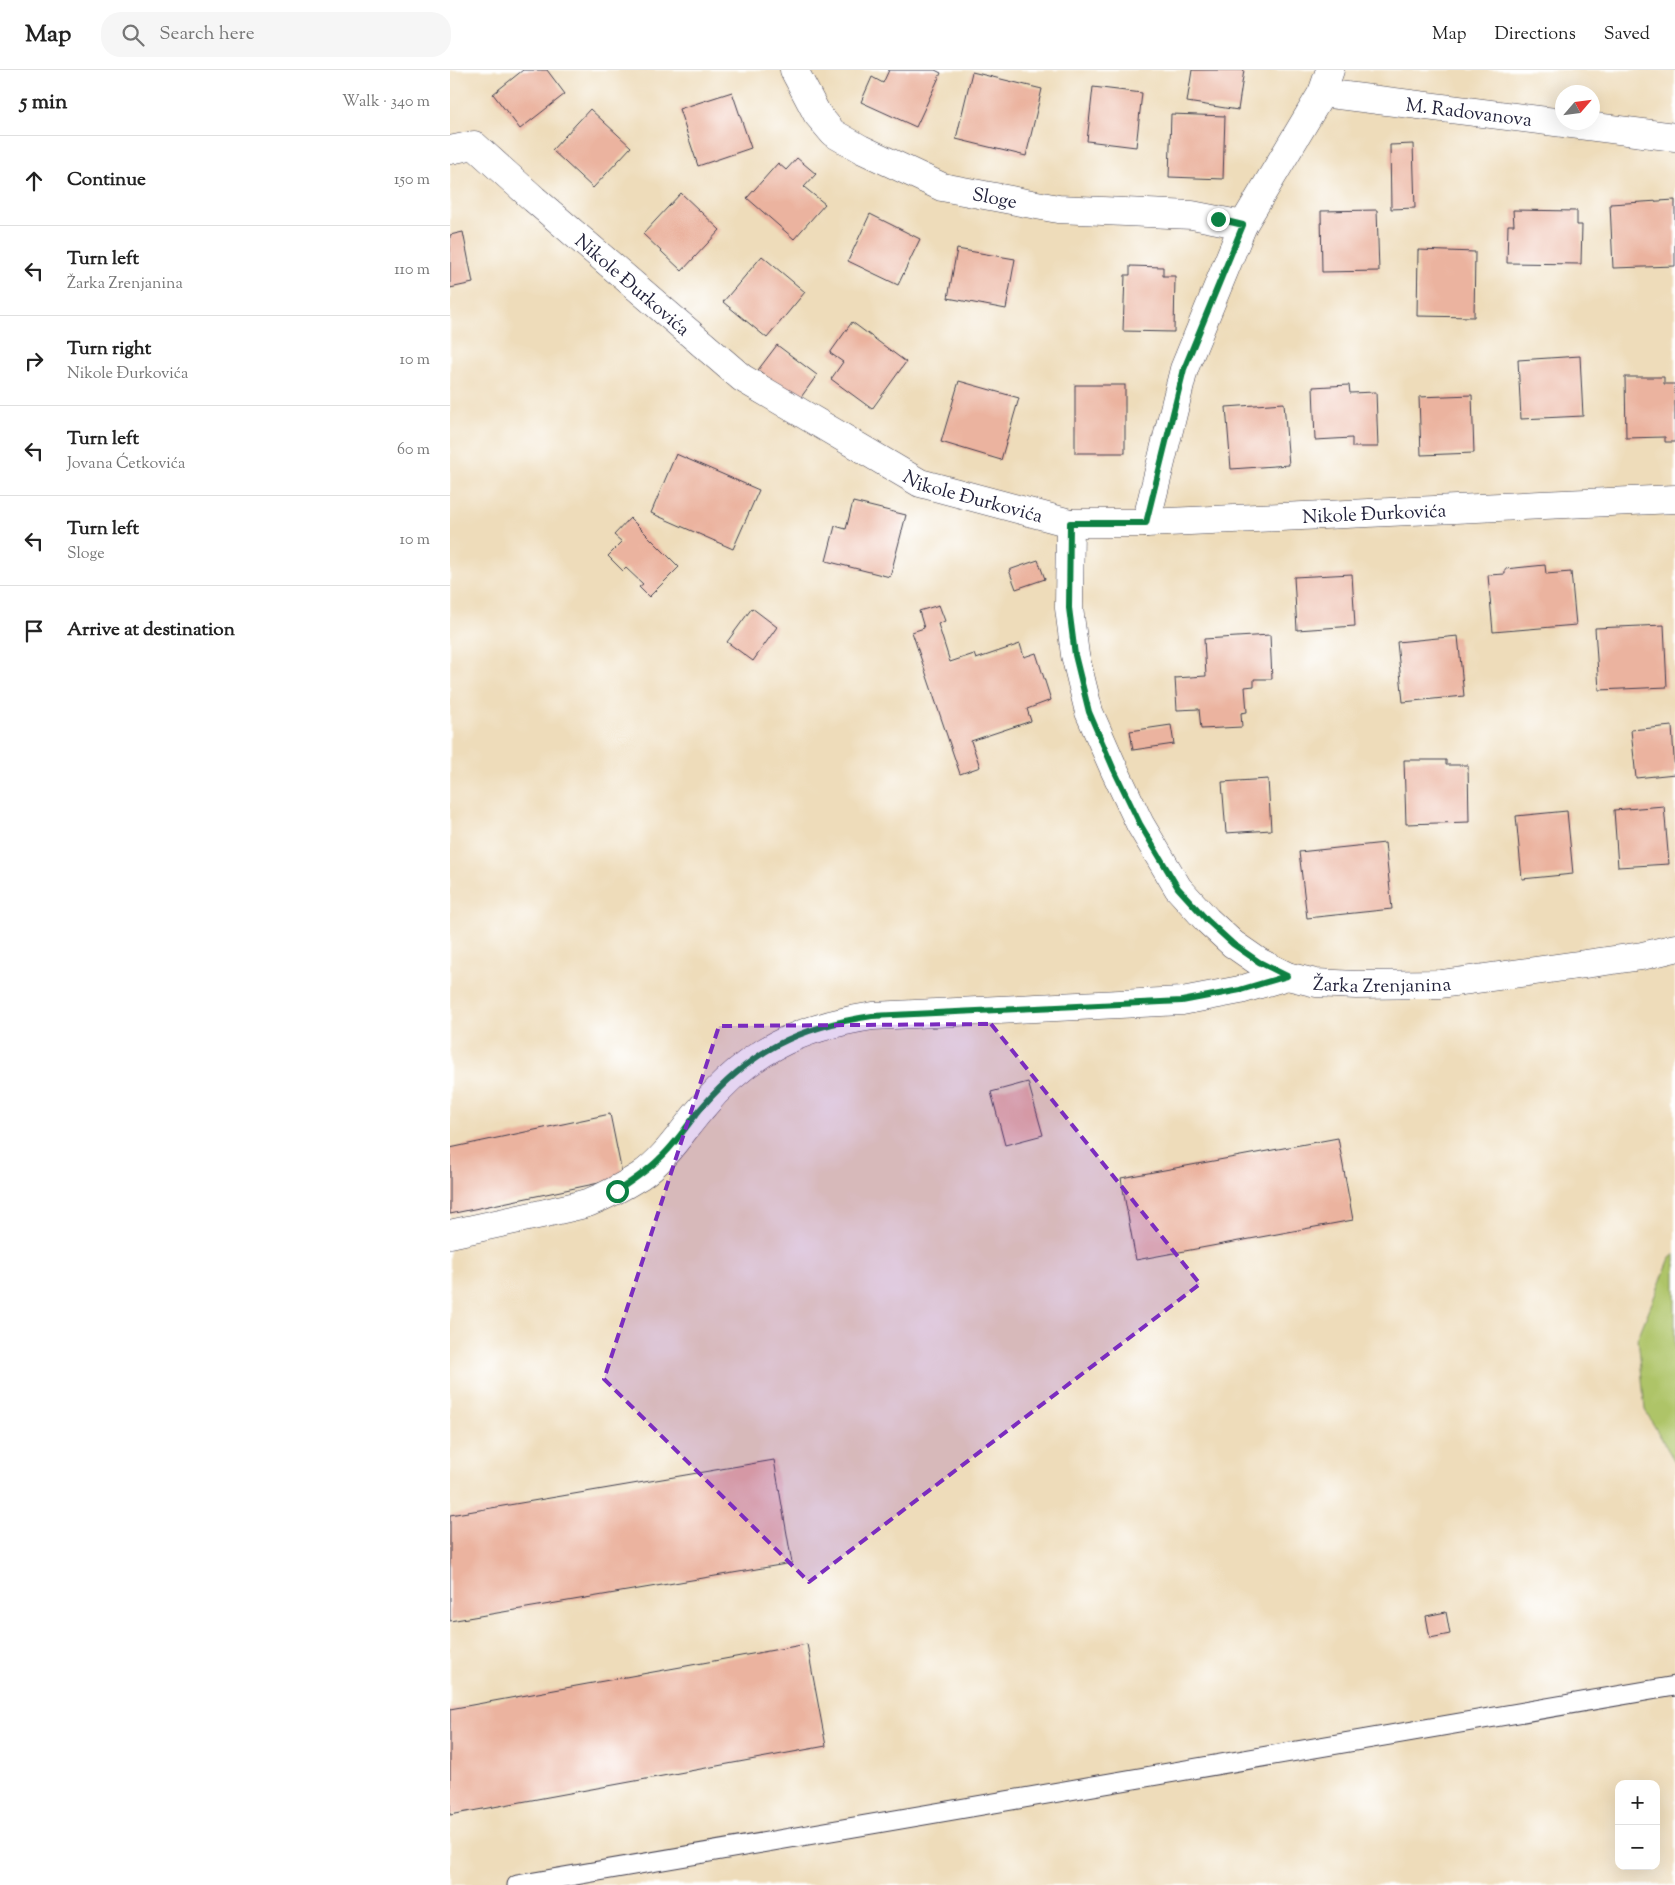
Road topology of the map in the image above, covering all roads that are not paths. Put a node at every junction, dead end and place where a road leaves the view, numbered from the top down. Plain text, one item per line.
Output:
1 (794, 70) edge
2 (1326, 82) edge
3 (1675, 137) edge
4 (462, 147) edge
5 (1243, 225) junction
6 (1675, 498) edge
7 (1070, 523) junction
8 (1146, 523) junction
9 (1675, 948) edge
10 (1287, 976) junction
11 (450, 1234) edge
12 (1675, 1686) edge
13 (517, 1885) edge

1 - 5 street, Sloge
2 - 3 street, M. Radovanova
2 - 5 street
4 - 7 street, Nikole Đurkovića
5 - 8 street
6 - 8 street, Nikole Đurkovića
7 - 8 street, Nikole Đurkovića
7 - 10 street, Žarka Zrenjanina
9 - 10 street, Žarka Zrenjanina
10 - 11 street
12 - 13 lane

